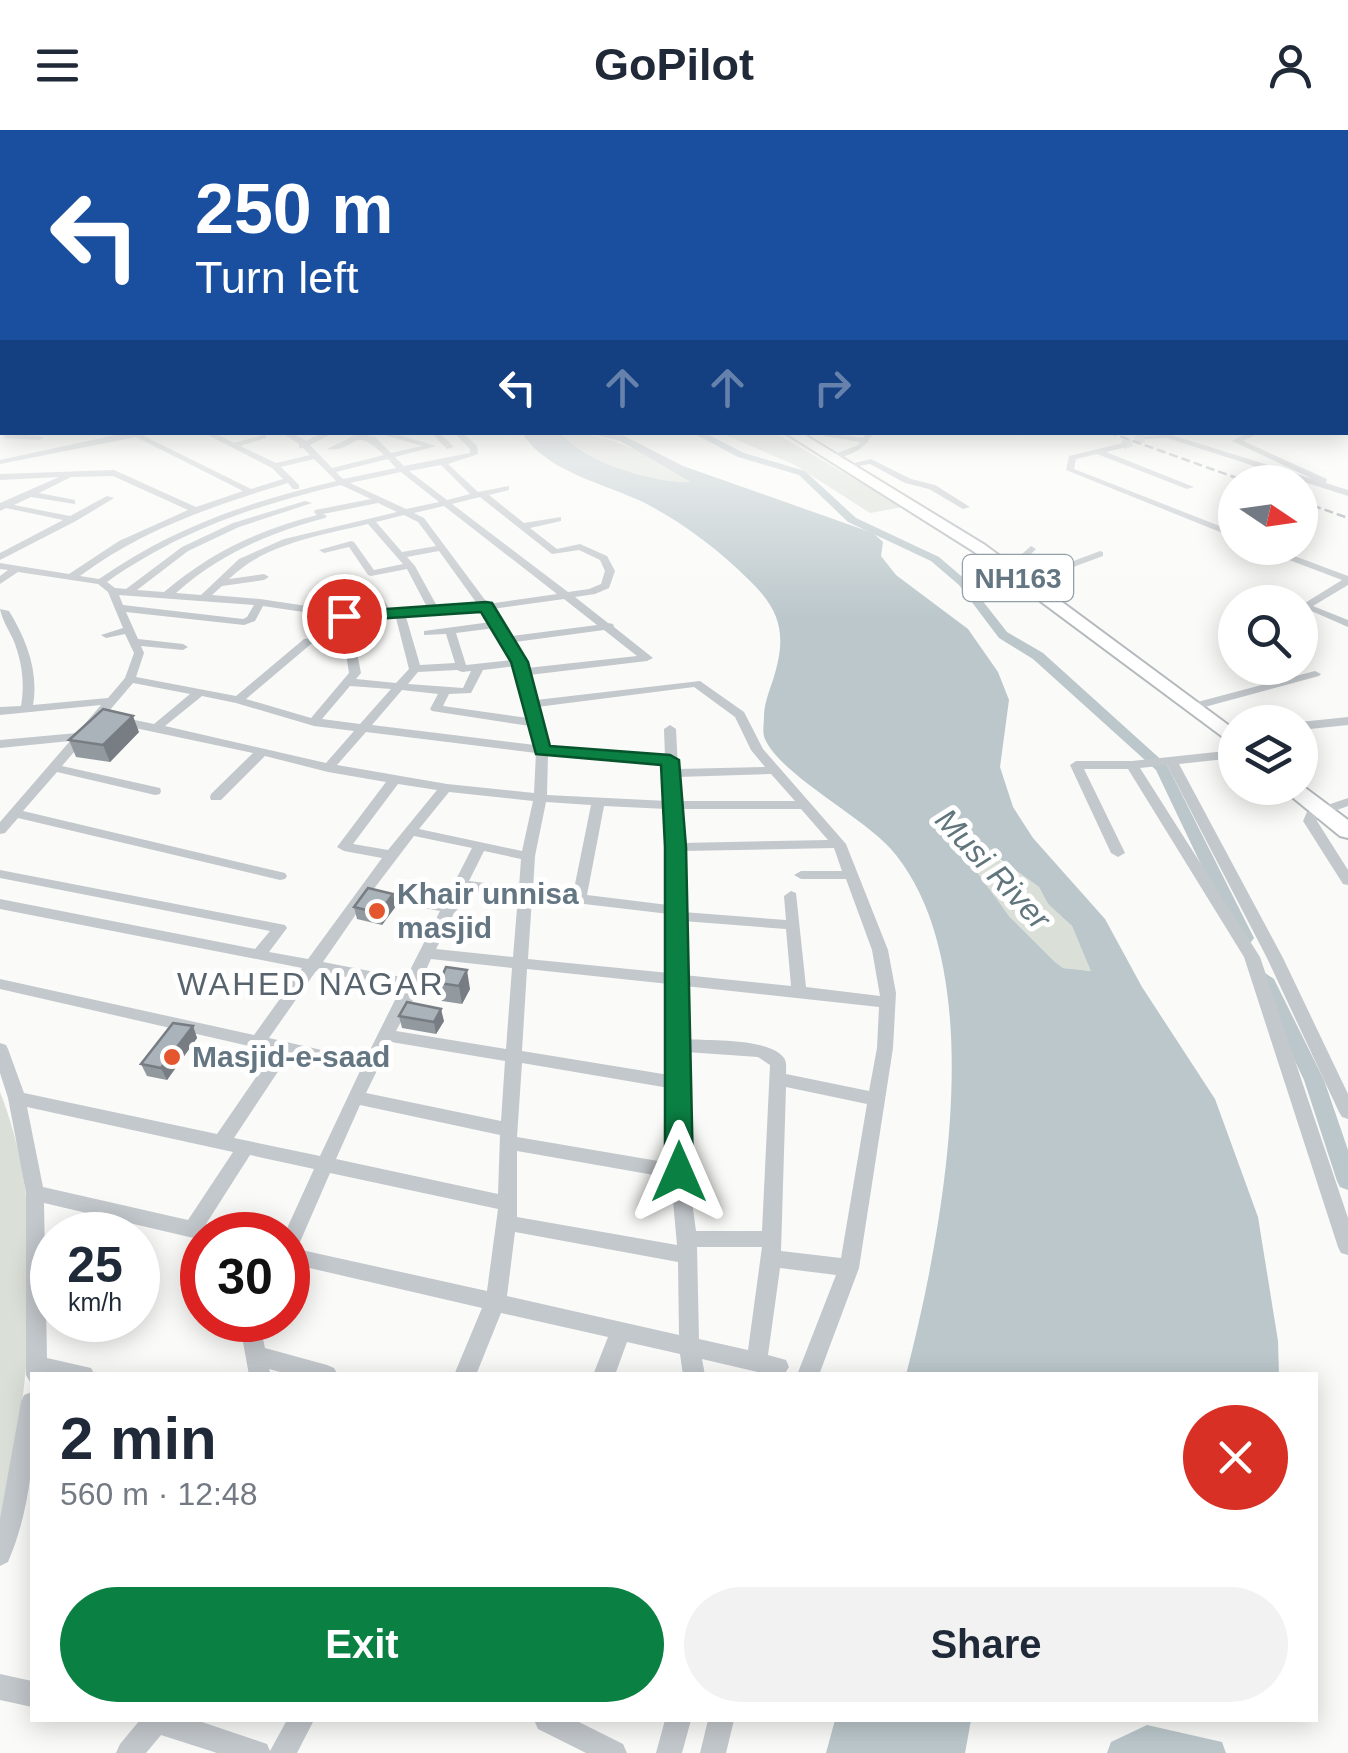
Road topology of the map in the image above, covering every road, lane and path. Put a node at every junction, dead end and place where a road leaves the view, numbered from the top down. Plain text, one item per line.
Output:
1 (200, 467) edge
2 (272, 467) edge
3 (295, 467) edge
4 (329, 467) edge
5 (333, 467) edge
6 (413, 467) edge
7 (447, 467) edge
8 (848, 467) edge
9 (883, 467) edge
10 (1071, 467) edge
11 (1138, 467) edge
12 (1265, 467) edge
13 (1297, 467) edge
14 (325, 468) junction
15 (402, 469) junction
16 (283, 473) junction
17 (896, 473) junction
18 (70, 476) junction
19 (0, 477) edge
20 (866, 477) junction
21 (908, 481) junction
22 (239, 486) junction
23 (347, 486) junction
24 (1190, 487) dead end
25 (506, 488) dead end
26 (250, 492) junction
27 (1344, 492) edge
28 (31, 494) junction
29 (478, 494) junction
30 (110, 498) dead end
31 (304, 498) junction
32 (927, 498) dead end
33 (376, 501) junction
34 (72, 502) dead end
35 (447, 502) junction
36 (2, 506) edge
37 (966, 507) dead end
38 (194, 509) junction
39 (409, 512) junction
40 (320, 514) junction
41 (72, 519) junction
42 (558, 519) dead end
43 (369, 520) junction
44 (524, 526) junction
45 (328, 529) junction
46 (1218, 529) edge
47 (177, 532) junction
48 (487, 533) junction
49 (202, 541) junction
50 (391, 546) junction
51 (443, 548) junction
52 (184, 549) junction
53 (1031, 549) dead end
54 (324, 550) junction
55 (358, 553) junction
56 (1100, 554) dead end
57 (136, 555) junction
58 (400, 555) junction
59 (0, 556) edge
60 (212, 556) junction
61 (170, 559) junction
62 (242, 562) junction
63 (1310, 565) edge
64 (0, 566) edge
65 (410, 566) junction
66 (326, 568) dead end
67 (16, 569) junction
68 (1008, 571) junction
69 (70, 578) junction
70 (264, 578) dead end
71 (1348, 580) edge
72 (0, 581) edge
73 (101, 582) junction
74 (1023, 582) junction
75 (219, 583) junction
76 (112, 591) junction
77 (128, 592) junction
78 (168, 594) junction
79 (375, 594) dead end
80 (568, 596) junction
81 (204, 597) junction
82 (260, 602) junction
83 (486, 607) junction
84 (120, 608) junction
85 (434, 610) junction
86 (0, 612) edge
87 (393, 614) junction
88 (346, 619) junction
89 (1348, 624) edge
90 (496, 625) junction
91 (609, 626) junction
92 (450, 630) junction
93 (428, 633) dead end
94 (106, 635) dead end
95 (133, 636) junction
96 (350, 637) junction
97 (508, 640) junction
98 (183, 647) dead end
99 (460, 666) junction
100 (521, 667) junction
101 (478, 668) junction
102 (415, 670) junction
103 (130, 680) junction
104 (348, 682) junction
105 (1274, 685) edge
106 (399, 687) junction
107 (445, 691) junction
108 (200, 692) junction
109 (238, 700) junction
110 (109, 701) junction
111 (530, 704) junction
112 (1190, 707) junction
113 (26, 708) junction
114 (0, 711) edge
115 (96, 716) junction
116 (1348, 720) edge
117 (314, 722) junction
118 (536, 723) junction
119 (1318, 724) edge
120 (1218, 726) edge
121 (156, 727) junction
122 (367, 728) junction
123 (670, 728) dead end
124 (83, 736) junction
125 (0, 744) edge
126 (542, 750) junction
127 (260, 754) junction
128 (1218, 756) edge
129 (1171, 760) junction
130 (1132, 766) junction
131 (670, 767) junction
132 (55, 768) junction
133 (328, 768) junction
134 (775, 770) junction
135 (394, 780) junction
136 (445, 788) junction
137 (155, 791) dead end
138 (1318, 795) edge
139 (216, 797) dead end
140 (540, 800) junction
141 (598, 802) junction
142 (807, 805) junction
143 (671, 808) junction
144 (1338, 810) edge
145 (15, 813) junction
146 (0, 830) edge
147 (410, 831) junction
148 (1348, 831) edge
149 (840, 844) junction
150 (480, 846) junction
151 (675, 847) junction
152 (1118, 853) dead end
153 (391, 855) junction
154 (528, 856) junction
155 (0, 874) edge
156 (851, 874) junction
157 (801, 875) dead end
158 (280, 876) dead end
159 (1348, 881) edge
160 (461, 885) junction
161 (365, 892) junction
162 (527, 894) junction
163 (791, 896) dead end
164 (579, 900) junction
165 (0, 904) edge
166 (451, 909) junction
167 (675, 913) junction
168 (794, 925) junction
169 (260, 953) junction
170 (430, 954) junction
171 (1252, 956) junction
172 (1276, 958) junction
173 (312, 965) junction
174 (520, 965) junction
175 (676, 981) junction
176 (0, 984) edge
177 (414, 985) junction
178 (799, 992) junction
179 (888, 1002) junction
180 (387, 1035) junction
181 (256, 1044) junction
182 (678, 1045) junction
183 (0, 1049) edge
184 (284, 1049) junction
185 (514, 1058) junction
186 (370, 1067) junction
187 (777, 1079) junction
188 (678, 1083) junction
189 (355, 1097) junction
190 (17, 1098) junction
191 (876, 1099) junction
192 (1348, 1112) edge
193 (508, 1136) junction
194 (222, 1142) junction
195 (246, 1146) junction
196 (328, 1163) junction
197 (679, 1172) junction
198 (35, 1194) junction
199 (203, 1212) edge
200 (306, 1212) edge
201 (508, 1214) junction
202 (180, 1225) edge
203 (1348, 1247) edge
204 (687, 1248) junction
205 (770, 1249) junction
206 (310, 1257) edge
207 (850, 1268) junction
208 (496, 1300) junction
209 (621, 1331) junction
210 (689, 1346) junction
211 (757, 1362) junction
212 (259, 1365) edge
213 (38, 1371) edge
214 (778, 1371) edge
215 (306, 1372) edge
216 (465, 1372) edge
217 (605, 1372) edge
218 (693, 1372) edge
219 (809, 1372) edge
220 (30, 1427) edge
221 (23, 1513) edge
222 (0, 1554) edge
223 (0, 1687) edge
224 (30, 1694) edge
225 (154, 1722) edge
226 (162, 1722) edge
227 (301, 1722) edge
228 (551, 1722) edge
229 (677, 1722) edge
230 (721, 1722) edge
231 (129, 1753) edge
232 (258, 1753) edge
233 (282, 1753) edge
234 (614, 1753) edge
235 (668, 1753) edge
236 (714, 1753) edge

1 - 22 street
2 - 16 street
3 - 16 street
4 - 14 street
5 - 14 street
6 - 15 street
7 - 29 street
8 - 20 highway, NH163
9 - 17 street
10 - 46 street
11 - 24 street
12 - 27 street
13 - 27 street
14 - 23 street
15 - 23 street
15 - 35 street
16 - 22 street
16 - 26 street
16 - 31 street
17 - 20 street
17 - 21 street
18 - 19 street
18 - 28 street
18 - 38 street
20 - 68 highway, NH163
21 - 32 street
21 - 37 street
22 - 26 street
23 - 31 street
23 - 33 street
25 - 29 street
26 - 38 street
28 - 34 street
28 - 36 street
29 - 35 street
29 - 44 street
30 - 41 street
31 - 40 street
31 - 47 street
31 - 49 street
33 - 39 street
33 - 40 street
35 - 39 street
35 - 48 street
36 - 41 street
38 - 69 street
39 - 43 street
39 - 51 street
40 - 45 street
40 - 60 street
41 - 59 street
42 - 44 street
43 - 45 street
43 - 50 street
44 - 48 street
44 - 80 street
45 - 54 street
45 - 62 street
47 - 49 street
47 - 57 street
48 - 80 street
49 - 52 street
50 - 55 street
50 - 58 street
51 - 58 street
51 - 83 street
52 - 60 street
52 - 61 street
53 - 68 street
54 - 55 street
54 - 66 street
55 - 65 street
56 - 74 street
57 - 61 street
57 - 73 street
58 - 65 street
60 - 62 street
60 - 78 street
61 - 77 street
62 - 75 street
63 - 71 street
64 - 67 street
65 - 85 street
67 - 69 street
67 - 72 street
68 - 74 highway, NH163
69 - 73 street
70 - 75 street
71 - 89 street
73 - 76 street
74 - 112 highway, NH163
75 - 81 street
76 - 77 street
76 - 84 street
77 - 78 street
78 - 81 street
79 - 87 street
80 - 83 street
80 - 91 street
81 - 82 street
82 - 84 street
82 - 88 street
83 - 85 street
83 - 90 street
84 - 95 street
85 - 87 street
86 - 113 street
87 - 88 street
87 - 102 street
88 - 96 street
90 - 92 street
90 - 97 street
91 - 97 street
91 - 100 street
92 - 93 street
92 - 99 street
94 - 95 street
95 - 98 street
95 - 103 street
96 - 104 street
96 - 109 street
97 - 100 street
99 - 101 street
99 - 102 street
100 - 101 street
100 - 111 street
101 - 107 street
102 - 106 street
103 - 108 street
103 - 110 street
104 - 106 street
104 - 117 street
105 - 112 street
106 - 107 street
106 - 122 street
107 - 118 street
108 - 109 street
108 - 121 street
109 - 117 street
110 - 113 street
110 - 115 street
111 - 118 street
111 - 134 street
112 - 120 highway, NH163
113 - 114 street
115 - 121 street
115 - 124 street
116 - 119 street
117 - 122 street
118 - 126 street
121 - 127 street
122 - 126 street
122 - 133 street
123 - 131 street
124 - 125 street
124 - 132 street
126 - 131 street
126 - 140 street
127 - 133 street
127 - 139 street
128 - 129 street
129 - 130 street
129 - 172 street
130 - 152 street
130 - 171 street
131 - 134 street
131 - 143 street
132 - 137 street
132 - 145 street
133 - 135 street
134 - 142 street
135 - 136 street
135 - 153 street
136 - 140 street
136 - 147 street
138 - 144 highway
140 - 141 street
140 - 154 street
141 - 143 street
141 - 164 street
142 - 143 street
142 - 149 street
143 - 151 street
144 - 148 highway
144 - 159 street
145 - 146 street
145 - 158 street
147 - 150 street
147 - 153 street
149 - 151 street
149 - 156 street
150 - 154 street
150 - 160 street
151 - 167 street
153 - 161 street
154 - 162 street
155 - 169 street
156 - 157 street
156 - 179 street
160 - 162 street
160 - 166 street
161 - 166 street
161 - 173 street
162 - 164 street
162 - 174 street
163 - 168 street
164 - 167 street
165 - 169 street
166 - 170 street
167 - 168 street
167 - 175 street
168 - 178 street
169 - 173 street
170 - 174 street
170 - 177 street
171 - 172 street
171 - 203 street
172 - 192 street
173 - 177 street
173 - 181 street
174 - 175 street
174 - 185 street
175 - 178 street
175 - 182 street
176 - 181 street
177 - 180 street
178 - 179 street
179 - 191 street
180 - 185 street
180 - 186 street
181 - 184 street
182 - 187 street
182 - 188 street
183 - 190 street
184 - 186 street
184 - 194 street
185 - 188 street
185 - 193 street
186 - 189 street
187 - 191 street
187 - 205 street
188 - 197 street
189 - 193 street
189 - 196 street
190 - 194 street
190 - 198 street
191 - 207 street
193 - 197 street
193 - 201 street
194 - 195 street
195 - 196 street
195 - 199 street
196 - 200 street
196 - 201 street
197 - 204 street
198 - 202 street
198 - 213 street
201 - 204 street
201 - 208 street
204 - 205 street
204 - 210 street
205 - 207 street
205 - 211 street
206 - 208 street
207 - 219 street
208 - 209 street
208 - 216 street
209 - 210 street
209 - 217 street
210 - 211 street
210 - 218 street
211 - 214 street
212 - 215 street
220 - 221 street
221 - 222 street
223 - 224 street
225 - 231 street
226 - 232 street
227 - 233 street
228 - 234 street
229 - 235 street
230 - 236 street

